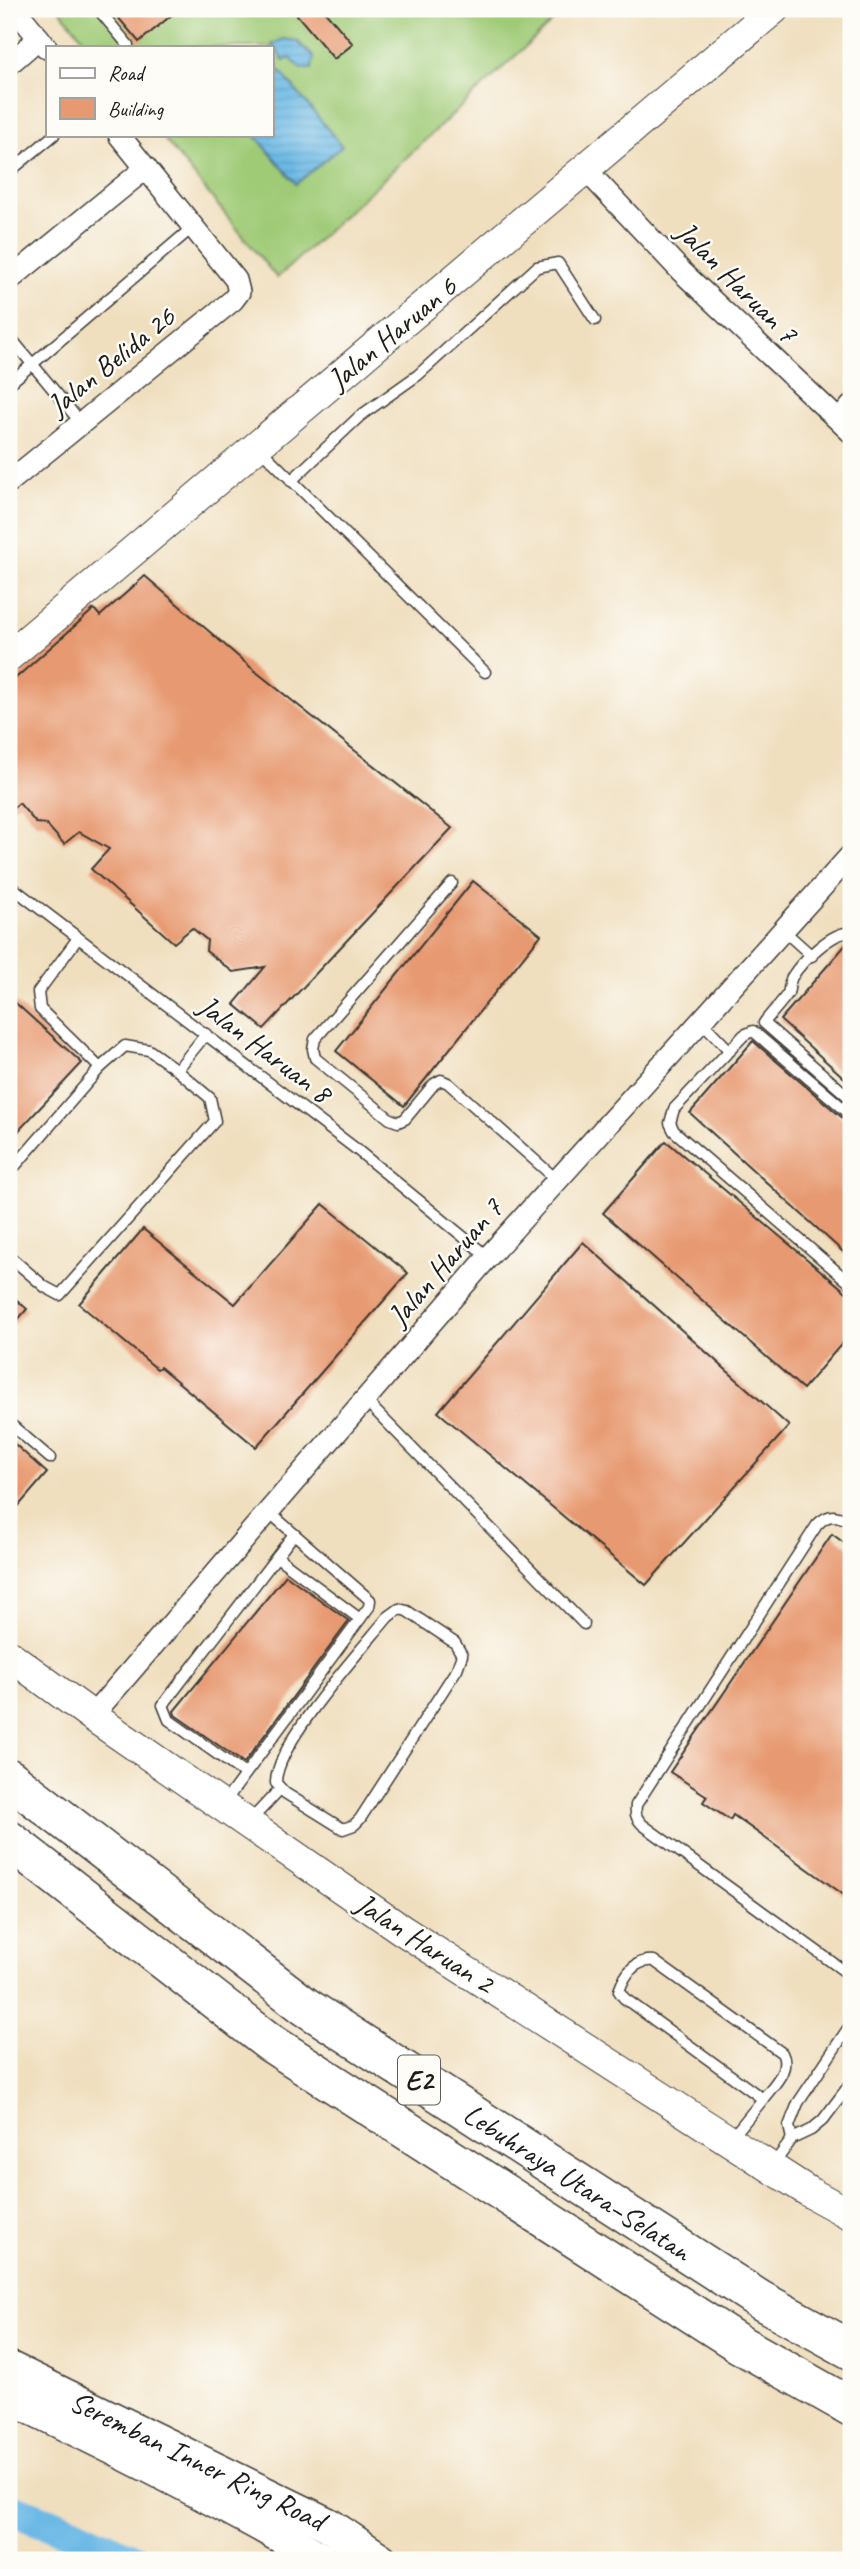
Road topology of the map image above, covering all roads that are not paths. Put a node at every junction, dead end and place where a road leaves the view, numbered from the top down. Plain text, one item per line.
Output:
1 (15, 9) edge
2 (98, 9) edge
3 (774, 9) edge
4 (43, 43) edge
5 (128, 45) dead end
6 (9, 64) edge
7 (53, 136) edge
8 (120, 136) edge
9 (146, 168) junction
10 (585, 169) junction
11 (9, 172) edge
12 (193, 227) junction
13 (9, 280) edge
14 (594, 320) dead end
15 (9, 336) edge
16 (32, 364) junction
17 (9, 384) edge
18 (851, 398) edge
19 (834, 418) junction
20 (82, 423) junction
21 (851, 432) edge
22 (257, 447) junction
23 (291, 481) junction
24 (9, 482) edge
25 (9, 656) edge
26 (485, 671) dead end
27 (851, 855) edge
28 (452, 883) dead end
29 (9, 885) edge
30 (783, 930) junction
31 (851, 933) edge
32 (78, 938) junction
33 (812, 956) junction
34 (701, 1021) junction
35 (205, 1034) junction
36 (730, 1051) junction
37 (100, 1069) junction
38 (177, 1070) junction
39 (851, 1099) edge
40 (851, 1115) edge
41 (9, 1173) edge
42 (556, 1180) junction
43 (9, 1256) edge
44 (488, 1257) junction
45 (851, 1284) edge
46 (366, 1401) junction
47 (9, 1423) edge
48 (50, 1458) dead end
49 (269, 1512) junction
50 (851, 1522) edge
51 (294, 1534) junction
52 (276, 1557) junction
53 (360, 1619) junction
54 (584, 1624) dead end
55 (9, 1656) edge
56 (92, 1716) junction
57 (245, 1774) junction
58 (9, 1777) edge
59 (280, 1789) junction
60 (222, 1806) junction
61 (248, 1824) junction
62 (9, 1840) edge
63 (851, 1976) edge
64 (851, 2024) edge
65 (851, 2083) edge
66 (763, 2099) junction
67 (792, 2139) junction
68 (730, 2140) junction
69 (772, 2167) junction
70 (851, 2215) edge
71 (851, 2350) edge
72 (9, 2368) edge
73 (9, 2398) edge
74 (851, 2407) edge
75 (323, 2560) edge
76 (382, 2560) edge

1 - 4 street
2 - 5 lane
3 - 10 main road, Jalan Haruan 6
4 - 6 street
7 - 11 lane
8 - 9 street
9 - 12 street
9 - 13 street
10 - 19 street, Jalan Haruan 7
10 - 22 main road, Jalan Haruan 6
12 - 16 lane
12 - 20 street, Jalan Belida 26
14 - 23 lane
15 - 16 lane
16 - 17 lane
16 - 20 lane
18 - 19 lane
19 - 21 street, Jalan Haruan 7
20 - 24 street, Jalan Belida 26
22 - 23 lane
22 - 25 main road, Jalan Haruan 6
23 - 26 lane
27 - 30 street, Jalan Haruan 7
28 - 42 lane
29 - 32 lane, Jalan Haruan 8
30 - 33 lane
30 - 34 street, Jalan Haruan 7
31 - 33 lane
32 - 35 lane, Jalan Haruan 8
32 - 37 lane
33 - 39 lane
34 - 36 lane
34 - 42 street, Jalan Haruan 7
35 - 38 lane
35 - 44 lane, Jalan Haruan 8
36 - 40 lane
36 - 45 lane
37 - 38 lane
37 - 41 lane
38 - 43 lane
42 - 44 street, Jalan Haruan 7
44 - 46 street, Jalan Haruan 7
46 - 49 street, Jalan Haruan 7
46 - 54 lane
47 - 48 lane
49 - 51 lane
49 - 56 street, Jalan Haruan 7
50 - 63 lane
51 - 52 lane
51 - 53 lane
52 - 53 lane
52 - 57 lane
53 - 57 lane
55 - 56 main road, Jalan Haruan 2
56 - 60 main road, Jalan Haruan 2
57 - 60 lane
58 - 71 highway, Lebuhraya Utara–Selatan / E2
59 - 59 lane
59 - 61 lane
60 - 61 main road, Jalan Haruan 2
61 - 68 main road, Jalan Haruan 2
62 - 74 highway, Lebuhraya Utara–Selatan / E2
64 - 67 lane
65 - 67 lane
66 - 66 lane
66 - 68 lane
67 - 69 lane
68 - 69 main road, Jalan Haruan 2
69 - 70 main road, Jalan Haruan 2
72 - 76 main road, Seremban Inner Ring Road
73 - 75 main road, Seremban Inner Ring Road

